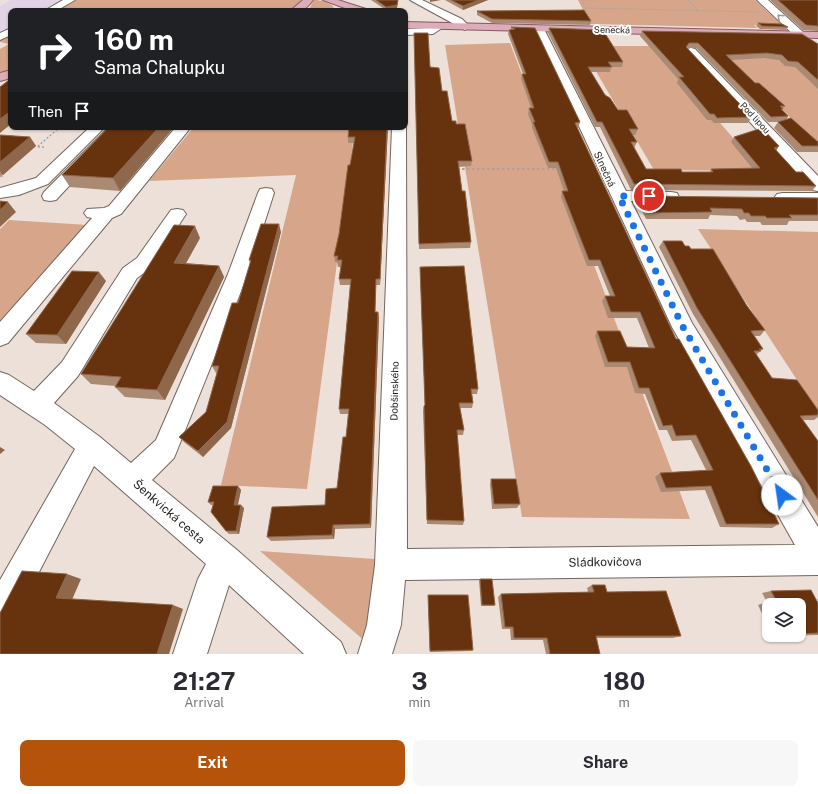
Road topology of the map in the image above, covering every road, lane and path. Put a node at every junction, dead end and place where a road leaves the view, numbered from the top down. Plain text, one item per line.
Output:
1 (70, 0) edge
2 (329, 0) edge
3 (415, 0) edge
4 (596, 0) edge
5 (688, 0) edge
6 (762, 0) edge
7 (55, 8) edge
8 (336, 8) edge
9 (354, 8) edge
10 (585, 8) junction
11 (698, 11) junction
12 (761, 12) dead end
13 (408, 20) edge
14 (592, 23) edge
15 (408, 25) edge
16 (440, 26) junction
17 (459, 27) junction
18 (539, 29) junction
19 (408, 32) edge
20 (802, 34) junction
21 (818, 35) edge
22 (818, 46) edge
23 (691, 51) edge
24 (57, 130) edge
25 (95, 130) edge
26 (114, 130) edge
27 (182, 130) edge
28 (399, 130) edge
29 (44, 147) dead end
30 (450, 169) edge
31 (560, 169) edge
32 (0, 176) edge
33 (4, 186) edge
34 (818, 186) edge
35 (266, 193) dead end
36 (619, 196) junction
37 (690, 197) edge
38 (770, 198) edge
39 (818, 198) edge
40 (177, 214) dead end
41 (0, 338) edge
42 (0, 382) edge
43 (36, 405) junction
44 (91, 446) junction
45 (132, 480) junction
46 (818, 556) edge
47 (818, 560) edge
48 (226, 561) junction
49 (391, 565) junction
50 (0, 612) edge
51 (190, 654) edge
52 (328, 654) edge
53 (375, 654) edge

1 - 7 street
2 - 8 main road
2 - 9 main road
3 - 17 street
4 - 10 path
5 - 11 path
20 -> 6 street
10 - 11 path
10 - 14 path
11 - 12 path
13 - 17 main road
15 - 16 main road, Senecká
16 - 17 main road, Senecká
16 - 19 street
17 - 18 main road, Senecká
18 - 20 main road, Senecká
18 - 36 street, Slnečná
20 - 21 main road, Senecká
20 - 22 street
23 - 34 street, Pod lipou
24 - 29 path
25 - 33 street
26 - 33 street
27 - 41 street
28 - 49 street, Dobšinského
30 - 31 path
32 - 33 path
35 - 45 street
36 - 37 street
36 - 46 street, Slnečná
38 - 39 street
40 - 43 street
42 - 43 street, Šenkvická cesta
43 - 44 street, Šenkvická cesta
44 - 45 street, Šenkvická cesta
44 - 50 street
45 - 48 street, Šenkvická cesta
47 - 49 street, Sládkovičova
48 - 51 street
48 - 52 street, Šenkvická cesta
49 - 53 street, Dobšinského

